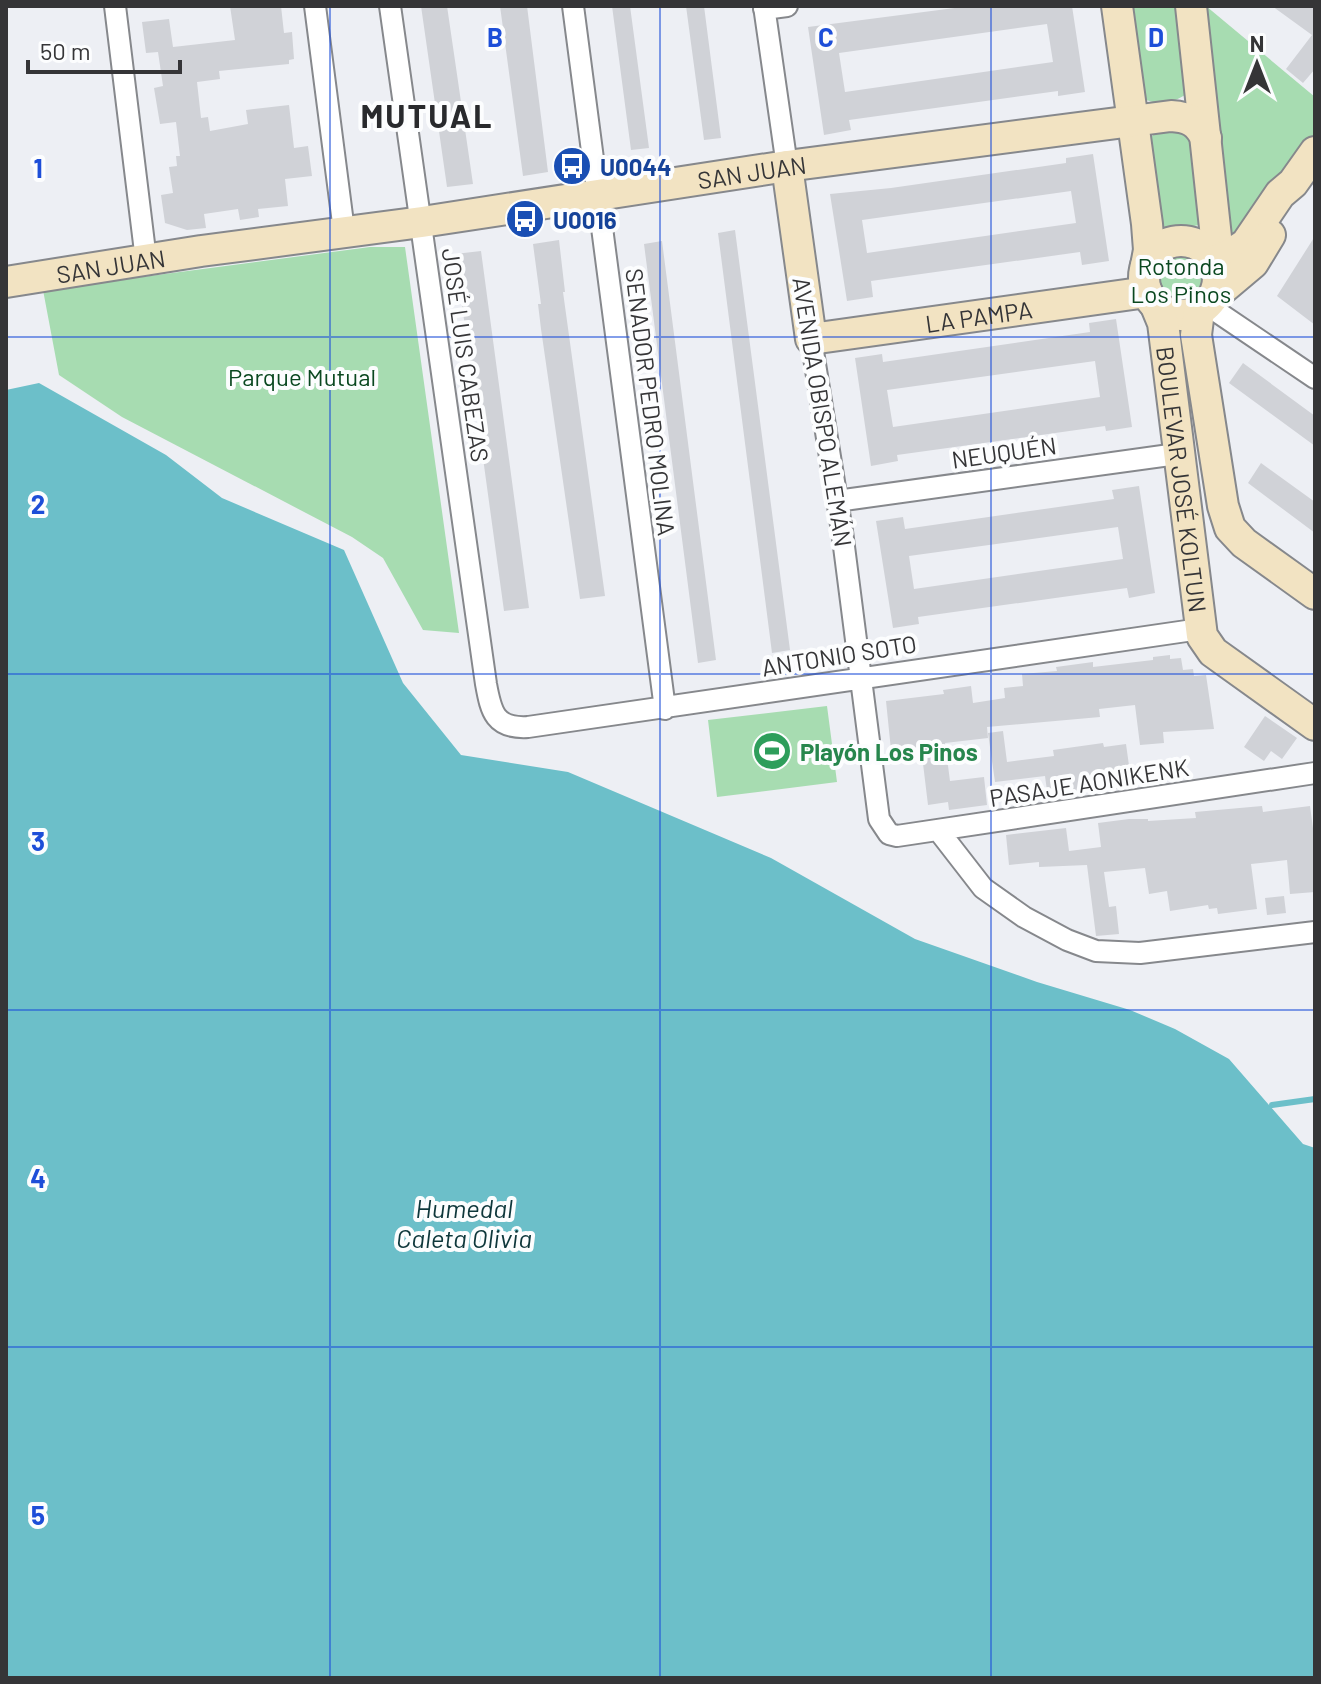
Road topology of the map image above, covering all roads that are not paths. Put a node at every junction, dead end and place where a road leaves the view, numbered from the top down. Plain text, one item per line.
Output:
1 (315, 6) edge
2 (390, 6) edge
3 (573, 6) edge
4 (787, 6) edge
5 (1117, 6) edge
6 (1191, 6) edge
7 (114, 8) edge
8 (764, 8) edge
9 (1133, 121) junction
10 (1206, 138) junction
11 (1315, 152) edge
12 (787, 166) junction
13 (1293, 183) junction
14 (597, 194) junction
15 (422, 222) junction
16 (344, 231) junction
17 (1212, 258) junction
18 (146, 260) junction
19 (6, 282) edge
20 (1150, 288) junction
21 (1207, 303) junction
22 (811, 339) junction
23 (1315, 378) edge
24 (1177, 454) junction
25 (837, 501) junction
26 (1315, 594) edge
27 (1206, 641) junction
28 (861, 677) junction
29 (665, 709) junction
30 (491, 711) joint
31 (1315, 725) edge
32 (1315, 773) edge
33 (879, 819) joint
34 (938, 830) junction
35 (1315, 932) edge

1 - 16 street
2 - 15 street, JOSÉ LUIS CABEZAS
3 - 14 street, SENADOR PEDRO MOLINA
4 - 8 street
5 - 9 street, BOULEVAR JOSÉ KOLTUN
6 - 10 street
7 - 18 street
8 - 12 street, AVENIDA OBISPO ALEMÁN
9 - 10 street, SAN JUAN
9 - 12 street, SAN JUAN
9 - 20 street, BOULEVAR JOSÉ KOLTUN
10 - 17 street
11 - 13 street
12 - 14 street, SAN JUAN
12 - 22 street, AVENIDA OBISPO ALEMÁN
13 - 17 street
13 - 21 street
14 - 15 street, SAN JUAN
14 - 29 street, SENADOR PEDRO MOLINA
15 - 16 street, SAN JUAN
15 - 30 street, JOSÉ LUIS CABEZAS
16 - 18 street, SAN JUAN
17 - 20 street
17 - 21 street
18 - 19 street, SAN JUAN
20 - 21 street
20 - 22 street, LA PAMPA
20 - 24 street, BOULEVAR JOSÉ KOLTUN
21 - 23 street
21 - 26 street, BOULEVAR JOSÉ KOLTUN
22 - 25 street, AVENIDA OBISPO ALEMÁN
24 - 25 street, NEUQUÉN
24 - 27 street, BOULEVAR JOSÉ KOLTUN
25 - 28 street, AVENIDA OBISPO ALEMÁN
27 - 28 street, ANTONIO SOTO
27 - 31 street
28 - 29 street, ANTONIO SOTO
28 - 33 street, AVENIDA OBISPO ALEMÁN
29 - 30 street, ANTONIO SOTO
32 - 34 street, PASAJE AONIKENK
33 - 34 street, PASAJE AONIKENK
34 - 35 street

